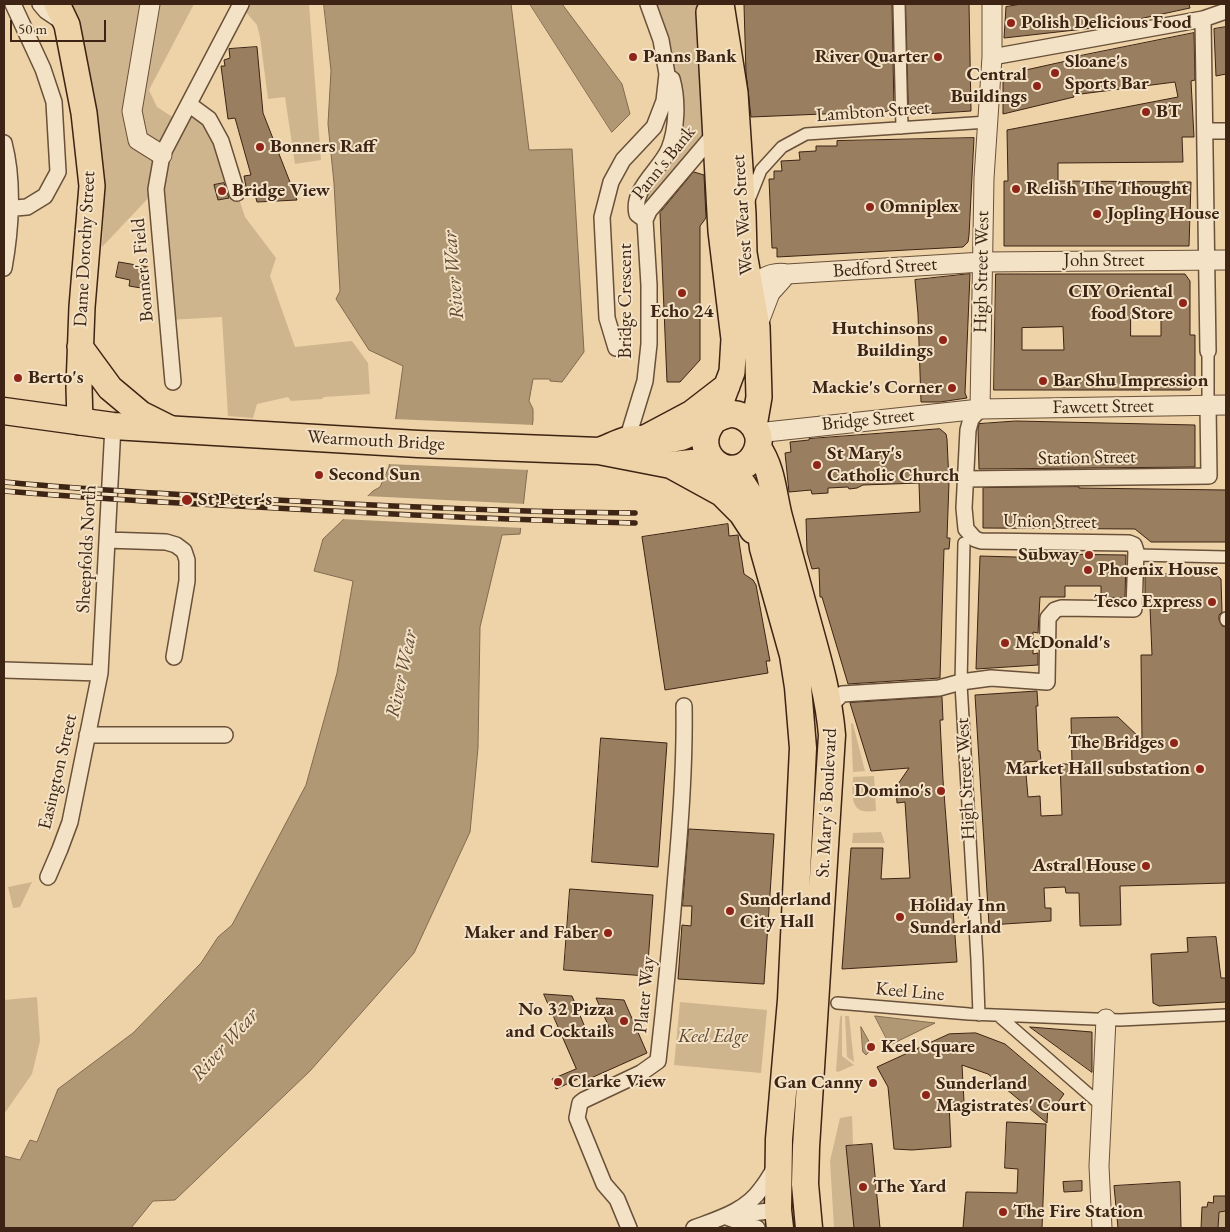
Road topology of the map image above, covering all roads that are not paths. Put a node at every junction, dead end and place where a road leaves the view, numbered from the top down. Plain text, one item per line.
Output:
1 (13, 4) edge
2 (40, 4) edge
3 (150, 4) edge
4 (241, 4) edge
5 (648, 4) edge
6 (709, 4) edge
7 (721, 4) edge
8 (899, 4) edge
9 (992, 4) edge
10 (1226, 11) edge
11 (62, 15) edge
12 (1203, 19) junction
13 (992, 58) junction
14 (667, 74) junction
15 (190, 105) junction
16 (988, 122) junction
17 (902, 128) junction
18 (1205, 131) junction
19 (1226, 131) edge
20 (716, 132) junction
21 (4, 144) edge
22 (162, 155) junction
23 (237, 193) dead end
24 (6, 209) edge
25 (743, 214) junction
26 (645, 220) junction
27 (1207, 260) junction
28 (1226, 260) edge
29 (983, 262) junction
30 (4, 268) edge
31 (787, 274) junction
32 (749, 289) junction
33 (757, 328) junction
34 (734, 339) junction
35 (80, 347) junction
36 (616, 348) dead end
37 (1208, 351) joint
38 (173, 382) dead end
39 (728, 386) junction
40 (1217, 405) edge
41 (980, 409) junction
42 (4, 411) edge
43 (713, 421) junction
44 (80, 422) junction
45 (113, 426) junction
46 (171, 429) junction
47 (756, 436) junction
48 (636, 439) junction
49 (591, 451) junction
50 (719, 464) junction
51 (671, 465) junction
52 (965, 479) junction
53 (967, 539) junction
54 (107, 540) junction
55 (763, 548) junction
56 (1136, 553) junction
57 (1226, 557) edge
58 (174, 657) dead end
59 (4, 670) edge
60 (100, 673) junction
61 (961, 682) junction
62 (684, 706) dead end
63 (829, 706) junction
64 (87, 735) junction
65 (225, 735) dead end
66 (48, 876) dead end
67 (838, 1003) dead end
68 (979, 1015) junction
69 (1226, 1015) edge
70 (999, 1016) junction
71 (1106, 1019) junction
72 (1100, 1104) junction
73 (778, 1162) junction
74 (725, 1216) junction
75 (779, 1219) edge
76 (629, 1228) edge
77 (694, 1228) edge
78 (757, 1228) edge
79 (809, 1228) edge
80 (1102, 1228) edge

1 - 24 street
2 - 11 street
3 - 22 street
4 - 15 street, Bonner's Field
5 - 14 street
6 - 20 main road, West Wear Street
7 - 25 main road, West Wear Street
8 - 17 street
9 - 13 street, High Street West
10 - 12 street
11 - 35 main road, Dame Dorothy Street
12 - 13 street
12 - 18 street
13 - 16 street, High Street West
14 - 26 street, Bridge Crescent
14 - 36 street
15 - 22 street, Bonner's Field
15 - 23 street
16 - 17 street, Lambton Street
16 - 29 street, High Street West
17 - 25 street, Lambton Street
18 - 19 street
18 - 27 street
20 - 26 street, Pann's Bank
20 - 34 main road, West Wear Street
21 - 24 street
22 - 38 street, Bonner's Field
24 - 30 street
25 - 32 main road, West Wear Street
26 - 48 street, Bridge Crescent
27 - 28 street, John Street
27 - 29 street, John Street
27 - 37 street
29 - 31 street, Bedford Street
29 - 41 street, High Street West
31 - 32 street, Bedford Street
31 - 33 street
32 - 33 main road, West Wear Street
32 - 34 street
33 - 47 main road, West Wear Street
34 - 39 main road, West Wear Street
35 - 44 main road, Dame Dorothy Street
35 - 46 main road, Dame Dorothy Street
37 - 40 street
39 - 43 main road, West Wear Street
39 - 48 main road
40 - 41 street, Fawcett Street
40 - 52 street, Station Street
41 - 47 street, Bridge Street
41 - 52 street, High Street West
42 - 44 highway, Wearmouth Bridge
43 - 47 highway
43 - 48 highway
43 - 50 highway
44 - 45 highway, Wearmouth Bridge
45 - 46 highway, Wearmouth Bridge
45 - 54 street, Sheepfolds North
46 - 49 highway, Wearmouth Bridge
47 - 50 highway
47 - 63 highway, St. Mary's Boulevard
48 - 49 highway
49 - 51 highway
50 - 51 highway
50 - 55 highway, St. Mary's Boulevard
51 - 55 highway
52 - 53 street, High Street West
53 - 56 street, Union Street
53 - 61 street, High Street West
54 - 58 street
54 - 60 street, Sheepfolds North
55 - 73 highway, St. Mary's Boulevard
56 - 57 street
56 - 61 street
59 - 60 street
60 - 64 street, Easington Street
61 - 63 street
61 - 68 street, High Street West
62 - 76 street, Plater Way
63 - 79 highway, St. Mary's Boulevard
64 - 65 street
64 - 66 street, Easington Street
67 - 68 street, Keel Line
68 - 70 street, Keel Line
69 - 71 street, Keel Line
70 - 71 street, Keel Line
70 - 72 street
71 - 72 street
72 - 80 street
73 - 74 street
73 - 75 highway, St. Mary's Boulevard
74 - 75 street
74 - 77 street
74 - 78 street

